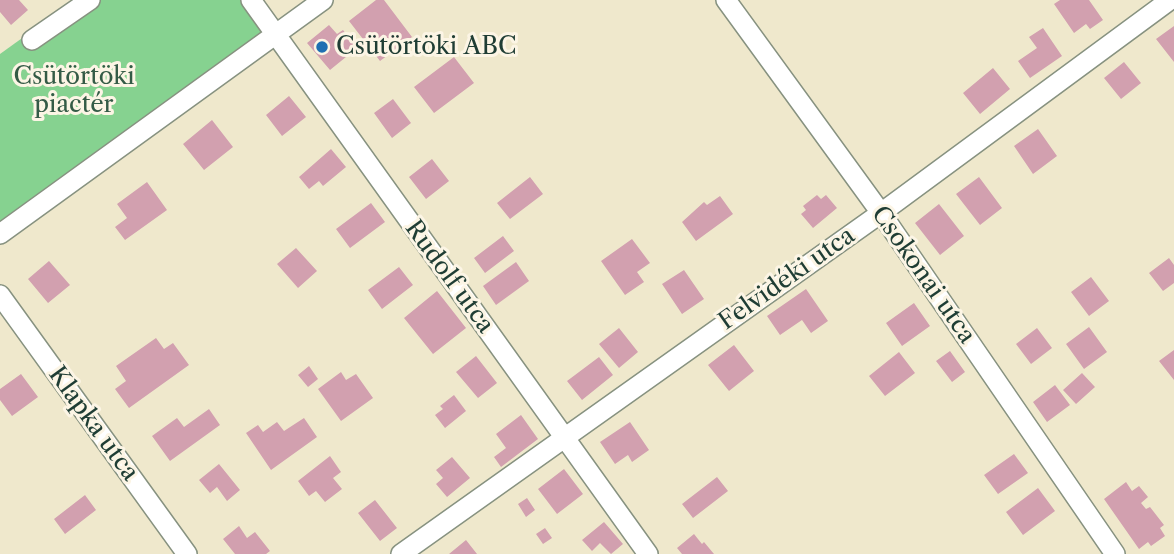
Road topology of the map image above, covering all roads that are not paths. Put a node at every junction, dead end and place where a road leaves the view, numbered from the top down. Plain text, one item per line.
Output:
1 (90, 0) edge
2 (251, 0) edge
3 (323, 0) edge
4 (726, 0) edge
5 (1170, 0) edge
6 (275, 34) junction
7 (32, 40) dead end
8 (881, 213) junction
9 (0, 234) edge
10 (0, 295) edge
11 (564, 436) junction
12 (187, 554) edge
13 (401, 554) edge
14 (648, 554) edge
15 (1115, 554) edge

1 - 7 street
2 - 6 street, Rudolf utca
3 - 6 street
4 - 8 street, Csokonai utca
5 - 8 street, Felvidéki utca
6 - 9 street
6 - 11 street, Rudolf utca
8 - 11 street, Felvidéki utca
8 - 15 street, Csokonai utca
10 - 12 street, Klapka utca
11 - 13 street, Felvidéki utca
11 - 14 street, Rudolf utca

